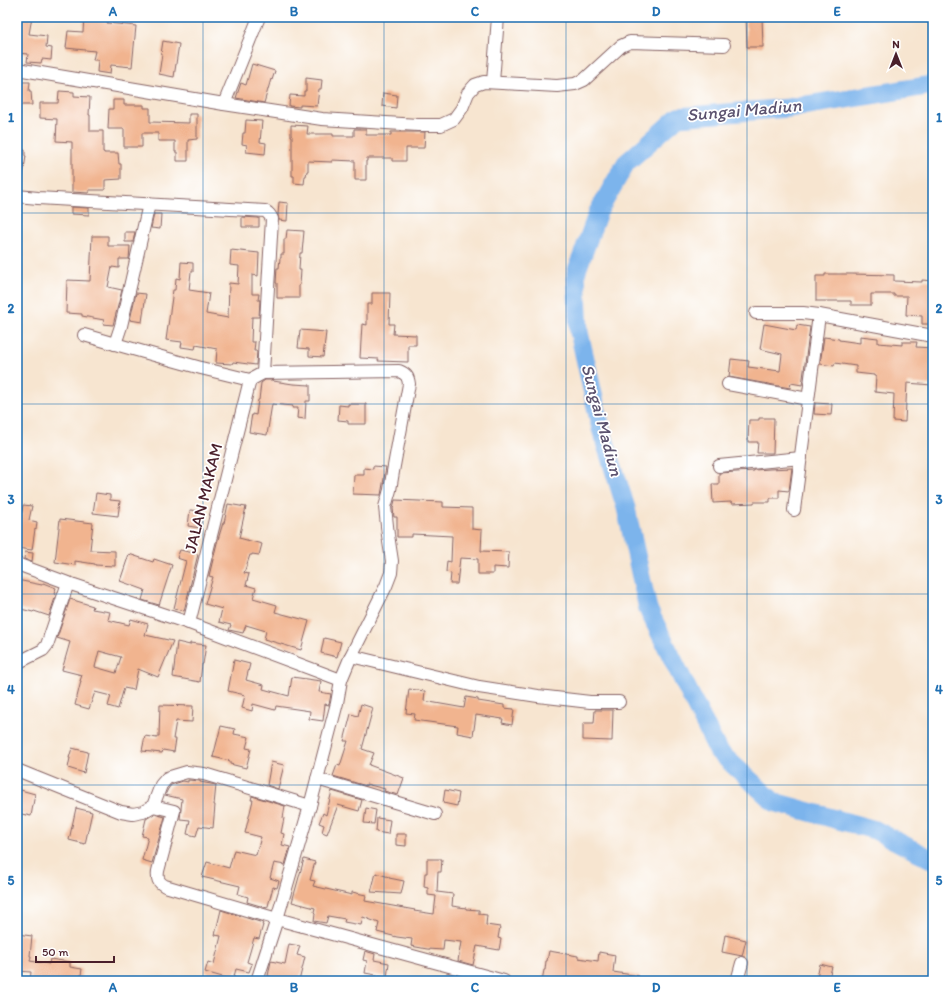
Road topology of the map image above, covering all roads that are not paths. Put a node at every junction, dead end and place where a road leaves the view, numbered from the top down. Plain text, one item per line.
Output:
1 (259, 17) edge
2 (498, 17) edge
3 (724, 45) dead end
4 (17, 69) edge
5 (493, 82) junction
6 (224, 104) junction
7 (17, 196) edge
8 (149, 204) junction
9 (756, 313) dead end
10 (819, 315) junction
11 (84, 335) dead end
12 (933, 336) edge
13 (115, 344) junction
14 (263, 373) junction
15 (250, 380) junction
16 (728, 384) dead end
17 (808, 399) junction
18 (800, 458) junction
19 (719, 466) dead end
20 (794, 510) dead end
21 (17, 564) edge
22 (68, 583) junction
23 (189, 624) junction
24 (350, 656) junction
25 (17, 663) edge
26 (341, 680) junction
27 (619, 702) dead end
28 (17, 770) edge
29 (317, 779) junction
30 (153, 806) junction
31 (310, 806) junction
32 (435, 814) dead end
33 (277, 919) junction
34 (742, 962) dead end
35 (257, 981) edge
36 (504, 981) edge
37 (737, 981) edge

1 - 6 street
2 - 5 street
3 - 5 street
4 - 6 street
5 - 6 street
7 - 8 street
8 - 13 street
8 - 14 street
9 - 10 street
10 - 12 street
10 - 17 street
11 - 13 street
13 - 15 street
14 - 15 street
14 - 24 street
15 - 23 street, JALAN MAKAM
16 - 17 street
17 - 18 street
18 - 19 street
18 - 20 street
21 - 22 street
22 - 23 street
22 - 25 street
23 - 26 street
24 - 26 street
24 - 27 street
26 - 29 street
28 - 30 street
29 - 31 street
29 - 32 street
30 - 31 street
30 - 33 street
31 - 33 street
33 - 35 street
33 - 36 street
34 - 37 street

